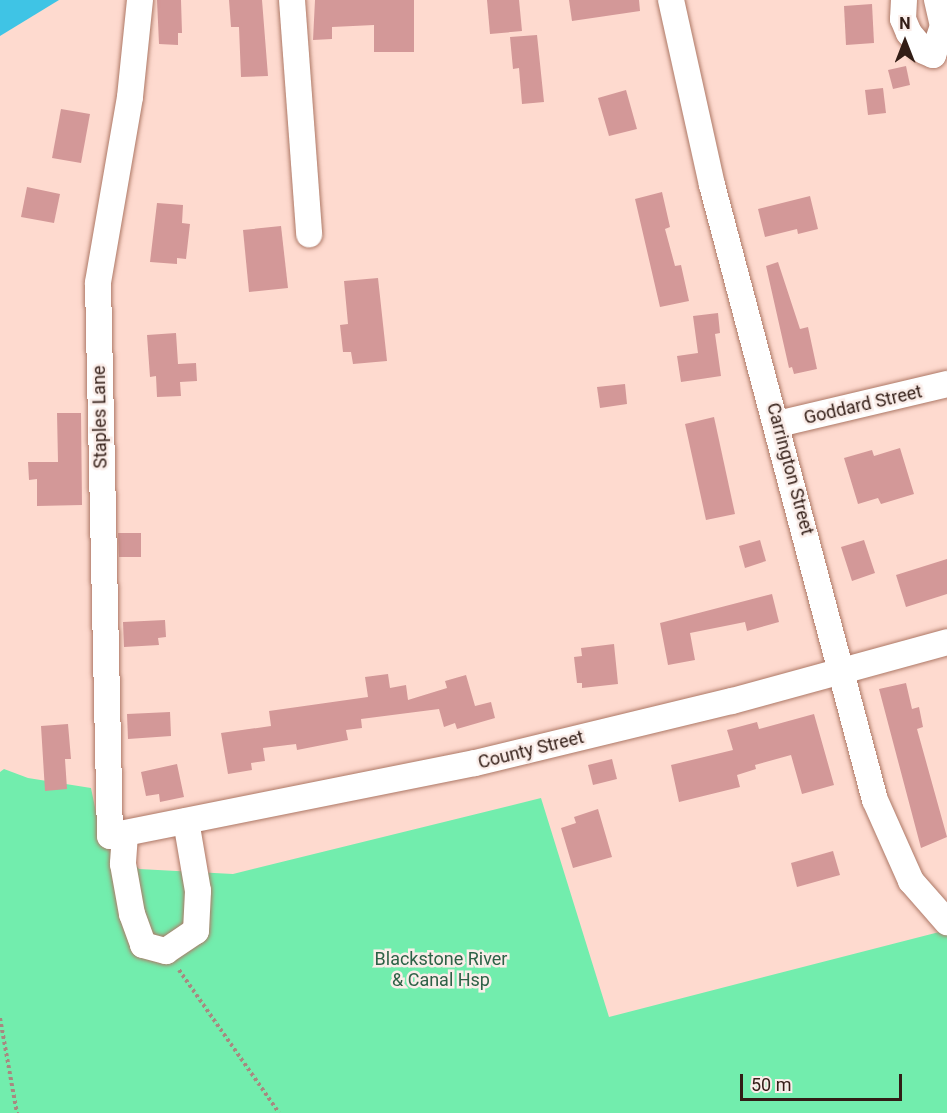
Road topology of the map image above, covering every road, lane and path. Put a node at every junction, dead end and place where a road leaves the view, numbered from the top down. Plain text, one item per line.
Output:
1 (140, 0) edge
2 (292, 0) edge
3 (670, 0) edge
4 (904, 0) edge
5 (937, 0) edge
6 (309, 234) dead end
7 (947, 384) edge
8 (778, 424) junction
9 (947, 642) edge
10 (840, 671) junction
11 (186, 821) junction
12 (118, 835) junction
13 (947, 922) edge
14 (166, 951) junction
15 (0, 1018) edge
16 (17, 1113) edge
17 (279, 1113) edge

1 - 12 street, Staples Lane
2 - 6 street
3 - 8 street, Carrington Street
4 - 5 street
7 - 8 street, Goddard Street
8 - 10 street, Carrington Street
9 - 10 street, County Street
10 - 11 street, County Street
10 - 13 street, Carrington Street
11 - 12 street, County Street
11 - 14 street
12 - 14 street, Staples Lane
14 - 17 path
15 - 16 path

